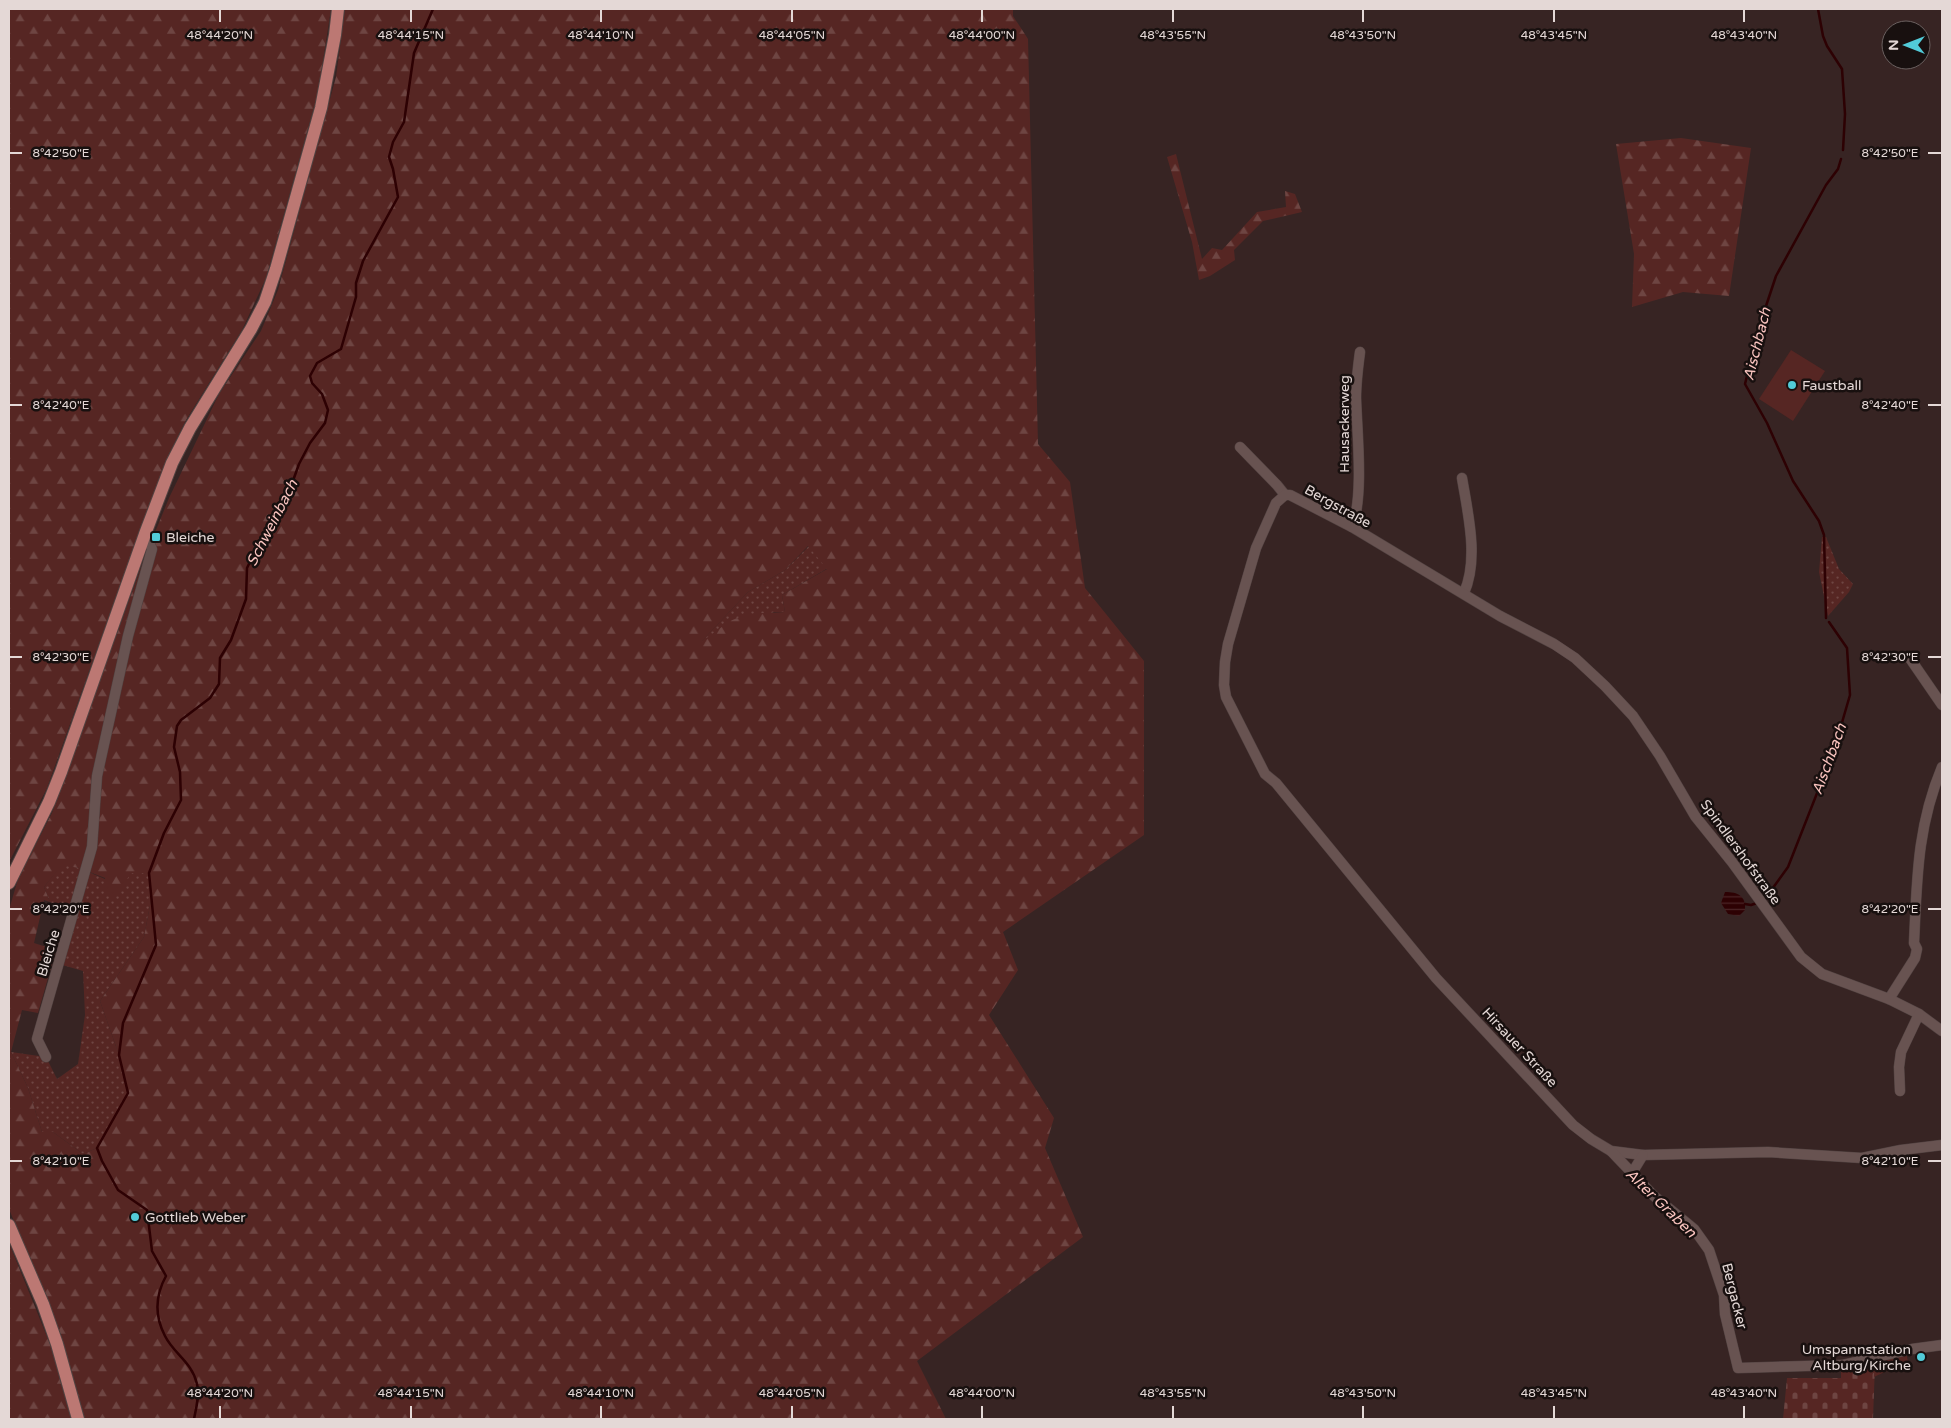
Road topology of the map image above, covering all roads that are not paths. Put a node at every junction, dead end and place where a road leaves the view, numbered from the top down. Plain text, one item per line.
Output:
1 (338, 9) edge
2 (1360, 352) dead end
3 (1240, 447) dead end
4 (1462, 478) dead end
5 (1285, 495) junction
6 (1352, 527) junction
7 (145, 534) junction
8 (1464, 593) junction
9 (1554, 644) joint
10 (1909, 657) dead end
11 (1224, 685) joint
12 (1942, 706) edge
13 (1942, 767) edge
14 (9, 883) edge
15 (1889, 999) junction
16 (1919, 1014) junction
17 (1942, 1031) edge
18 (46, 1058) dead end
19 (1900, 1091) dead end
20 (1942, 1146) edge
21 (1611, 1151) junction
22 (1643, 1155) junction
23 (1632, 1173) junction
24 (9, 1225) edge
25 (1942, 1345) edge
26 (78, 1419) edge

1 - 7 main road
2 - 6 street, Hausackerweg
3 - 5 street
4 - 8 street
5 - 6 street, Bergstraße
5 - 11 street, Bergstraße
6 - 8 street, Bergstraße
7 - 14 main road
7 - 18 street, Bleiche
8 - 9 street, Bergstraße
9 - 15 street, Spindlershofstraße
10 - 12 street
11 - 21 street, Hirsauer Straße
13 - 15 street
15 - 16 street, Spindlershofstraße
16 - 17 street, Spindlershofstraße
16 - 19 street
20 - 22 street, Hirsauer Straße
21 - 22 street, Hirsauer Straße
21 - 23 street, Bergacker
22 - 23 street
23 - 25 street, Bergacker
24 - 26 main road

